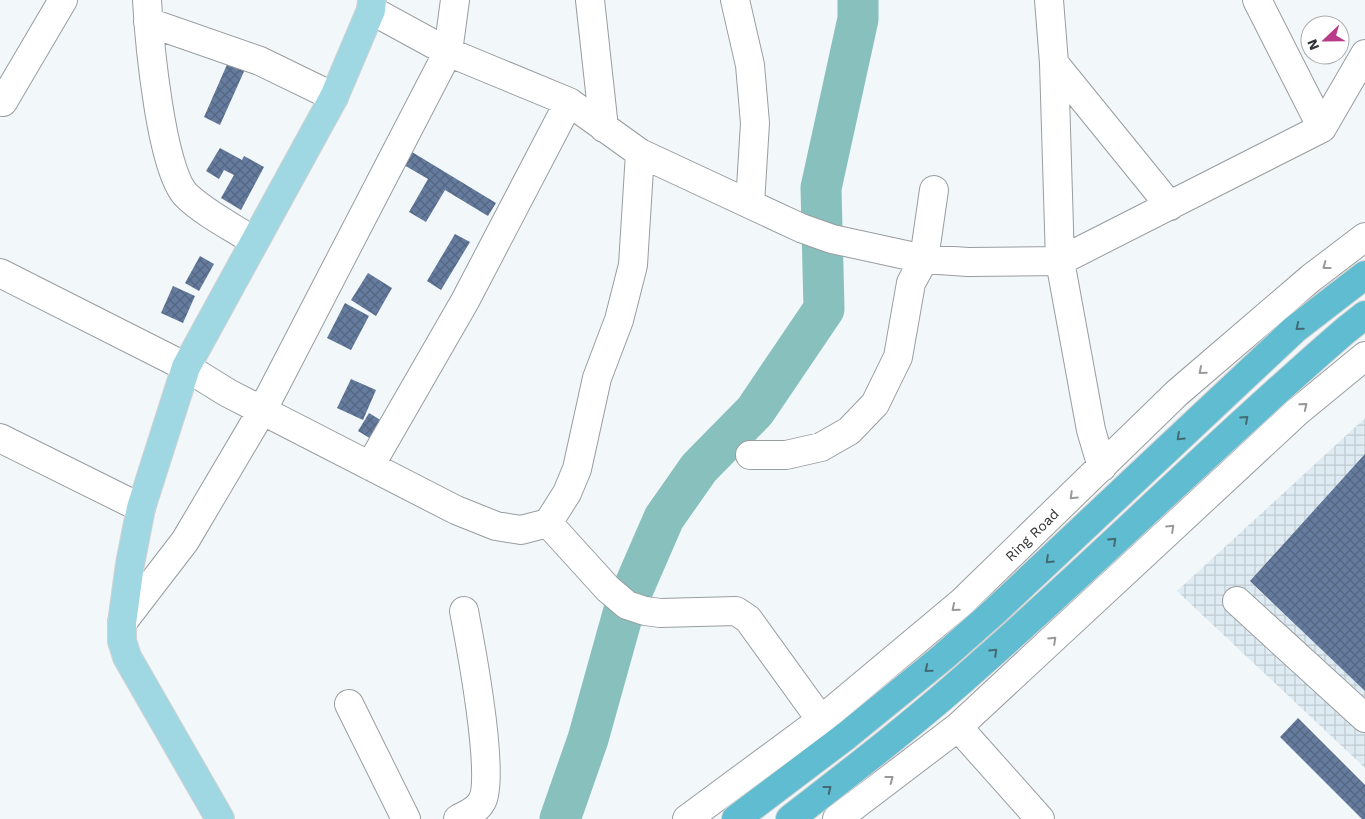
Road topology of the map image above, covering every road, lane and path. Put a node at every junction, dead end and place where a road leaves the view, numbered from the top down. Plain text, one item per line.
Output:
1 (63, 0) edge
2 (456, 0) edge
3 (590, 0) edge
4 (735, 0) edge
5 (1049, 0) edge
6 (1258, 0) edge
7 (371, 5) edge
8 (147, 11) edge
9 (448, 52) junction
10 (1365, 54) edge
11 (1054, 63) junction
12 (334, 97) junction
13 (569, 102) junction
14 (1, 104) edge
15 (604, 128) junction
16 (1322, 128) junction
17 (640, 154) junction
18 (934, 190) dead end
19 (750, 204) junction
20 (1170, 206) junction
21 (1365, 237) edge
22 (254, 241) junction
23 (924, 259) junction
24 (1060, 261) junction
25 (0, 273) edge
26 (1365, 275) edge
27 (1365, 315) edge
28 (1365, 356) edge
29 (186, 367) junction
30 (263, 409) junction
31 (0, 438) edge
32 (750, 455) dead end
33 (370, 466) junction
34 (1102, 467) junction
35 (141, 508) junction
36 (548, 523) junction
37 (1237, 601) dead end
38 (464, 611) dead end
39 (122, 623) junction
40 (349, 704) dead end
41 (1365, 718) edge
42 (821, 720) junction
43 (958, 727) junction
44 (220, 819) edge
45 (406, 819) edge
46 (458, 819) edge
47 (687, 819) edge
48 (736, 819) edge
49 (790, 819) edge
50 (837, 819) edge
51 (1040, 819) edge

1 - 14 street
2 - 9 street
3 - 15 street
4 - 19 street
5 - 11 street
6 - 16 street
7 - 9 street
7 - 12 main road
8 - 12 street
8 - 22 street
9 - 13 street
9 - 30 street
10 - 16 street
11 - 20 street
11 - 24 street
12 - 22 main road
13 - 15 street
13 - 33 street
15 - 17 street
16 - 20 street
17 - 19 street
17 - 36 street
18 - 23 street
19 - 23 street
20 - 24 street
21 -> 34 street, Ring Road
22 - 29 main road
23 - 24 street
23 - 32 street
24 - 34 street
25 - 29 street
26 -> 48 highway
49 -> 27 highway
43 -> 28 street
29 - 30 street
29 - 35 main road
30 - 33 street
30 - 39 street
31 - 35 street
33 - 36 street
34 -> 42 street, Ring Road
35 - 39 main road
36 - 42 street
37 - 41 street
38 - 46 street
39 - 44 main road
40 - 45 street
42 - 47 street, Ring Road
50 -> 43 street
43 - 51 street

